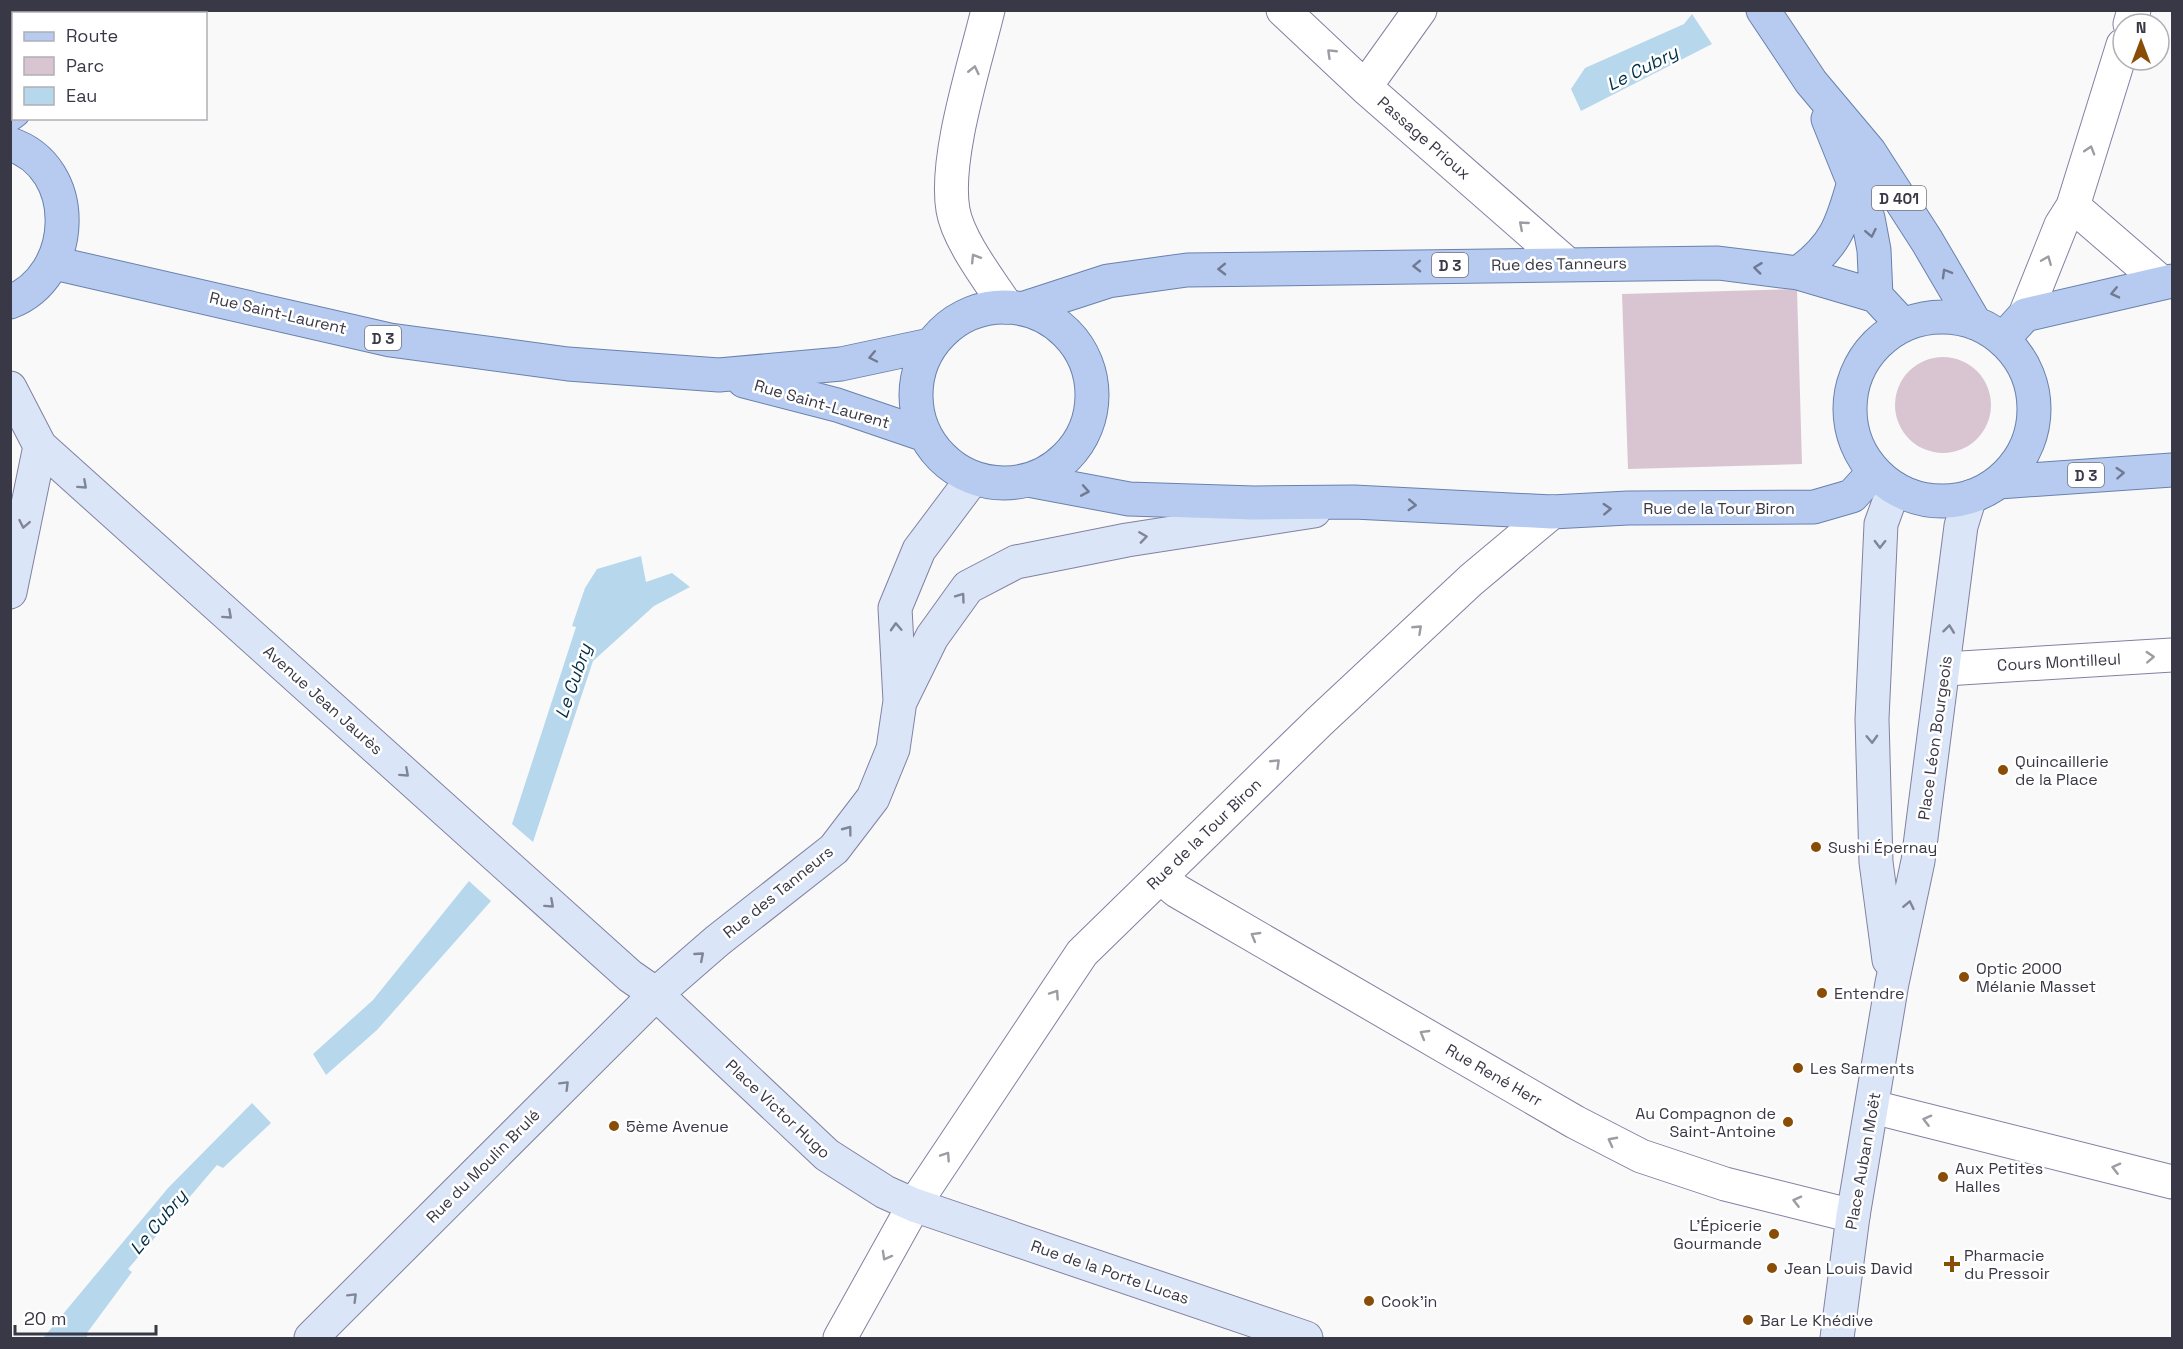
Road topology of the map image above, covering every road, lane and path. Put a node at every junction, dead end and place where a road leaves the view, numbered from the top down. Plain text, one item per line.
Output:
1 (988, 10) edge
2 (1283, 10) edge
3 (1420, 10) edge
4 (1763, 10) edge
5 (2115, 72) edge
6 (1811, 82) junction
7 (1365, 87) junction
8 (10, 144) edge
9 (1854, 182) junction
10 (2073, 206) junction
11 (54, 263) junction
12 (1567, 264) junction
13 (1798, 273) junction
14 (2167, 282) edge
15 (1876, 297) junction
16 (10, 302) edge
17 (1016, 308) junction
18 (2025, 315) junction
19 (1903, 325) junction
20 (1989, 331) junction
21 (930, 345) junction
22 (719, 375) junction
23 (10, 388) edge
24 (924, 435) junction
25 (40, 446) junction
26 (2172, 470) edge
27 (974, 478) junction
28 (1028, 480) junction
29 (1884, 480) junction
30 (1999, 482) junction
31 (1970, 496) junction
32 (1354, 502) junction
33 (1552, 512) junction
34 (10, 592) edge
35 (2172, 656) edge
36 (1944, 669) junction
37 (900, 701) junction
38 (1160, 877) junction
39 (1892, 983) junction
40 (656, 994) junction
41 (1873, 1107) junction
42 (2172, 1182) edge
43 (914, 1205) junction
44 (1853, 1216) junction
45 (311, 1338) edge
46 (840, 1338) edge
47 (1306, 1338) edge
48 (1837, 1338) edge

17 -> 1 street
7 -> 2 street, Passage Prioux
3 - 7 street
4 - 6 main road, D 401
10 -> 5 street
6 - 9 main road, D 401
20 -> 6 main road, D 401
12 -> 7 street, Passage Prioux
8 - 11 main road
9 - 13 main road
9 -> 15 main road, D 401
10 - 14 street
18 -> 10 street
11 - 16 main road
11 - 22 main road, Rue Saint-Laurent / D 3
13 -> 12 main road, Rue des Tanneurs / D 3
12 -> 17 main road, Rue des Tanneurs / D 3
13 - 15 main road, Rue des Tanneurs / D 3
14 -> 18 main road
15 - 19 main road, Rue des Tanneurs / D 3
17 - 21 main road
17 - 28 main road
18 - 20 main road
19 - 20 main road
19 - 29 main road
20 - 30 main road
21 -> 22 main road, Rue Saint-Laurent / D 3
21 - 24 main road
22 - 24 main road, Rue Saint-Laurent / D 3
23 - 25 main road, Avenue Jean Jaurès
24 - 27 main road
25 -> 34 main road
25 -> 40 main road, Avenue Jean Jaurès
30 -> 26 main road, D 3
27 - 28 main road
37 -> 27 main road, Rue des Tanneurs
28 -> 32 main road, Rue de la Tour Biron
29 - 31 main road
33 -> 29 main road, Rue de la Tour Biron
29 -> 39 main road
30 - 31 main road
36 -> 31 main road, Place Léon Bourgeois
32 -> 33 main road, Rue de la Tour Biron
37 -> 32 main road
38 -> 33 street, Rue de la Tour Biron
36 -> 35 street, Cours Montilleul
39 -> 36 main road, Place Léon Bourgeois
40 -> 37 main road, Rue des Tanneurs
43 -> 38 street, Rue de la Tour Biron
44 -> 38 street, Rue René Herr
39 - 41 main road, Place Auban Moët
40 - 43 main road, Place Victor Hugo
45 -> 40 main road, Rue du Moulin Brulé
42 -> 41 street
41 - 44 main road, Place Auban Moët
43 -> 46 street, Rue de la Tour Biron
43 - 47 main road, Rue de la Porte Lucas
44 - 48 main road, Place Auban Moët

